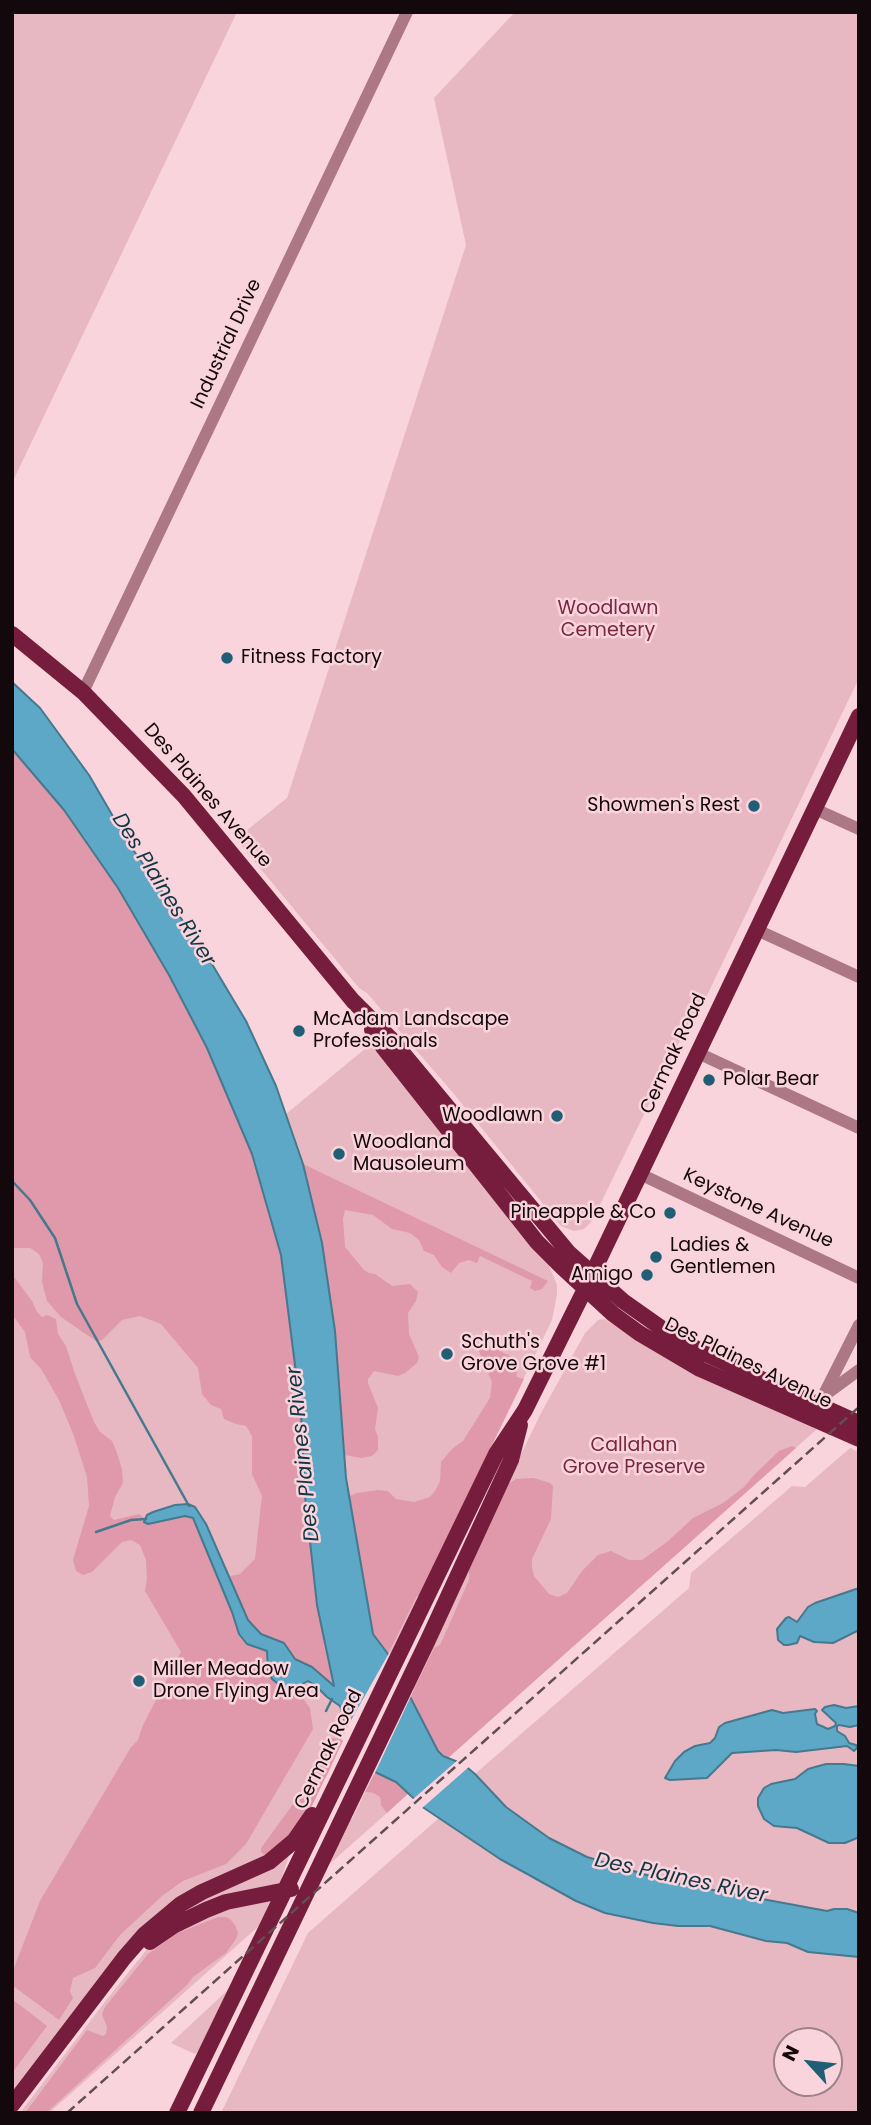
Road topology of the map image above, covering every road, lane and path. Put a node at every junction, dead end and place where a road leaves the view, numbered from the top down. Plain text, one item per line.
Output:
1 (407, 12) edge
2 (12, 634) edge
3 (83, 692) junction
4 (859, 716) edge
5 (815, 808) junction
6 (859, 829) edge
7 (757, 930) junction
8 (859, 977) edge
9 (698, 1053) junction
10 (859, 1128) edge
11 (640, 1174) junction
12 (859, 1278) edge
13 (589, 1281) junction
14 (859, 1325) edge
15 (859, 1370) edge
16 (818, 1407) junction
17 (525, 1410) junction
18 (859, 1423) edge
19 (859, 1439) edge
20 (335, 1785) junction
21 (320, 1866) junction
22 (285, 1891) junction
23 (12, 2105) edge
24 (16, 2113) edge
25 (177, 2113) edge
26 (201, 2113) edge

1 - 3 street, Industrial Drive
2 - 3 main road, Des Plaines Avenue
3 - 13 main road, Des Plaines Avenue
4 - 5 main road, Cermak Road
5 - 6 street
5 - 7 main road, Cermak Road
7 - 8 street
7 - 9 main road, Cermak Road
9 - 10 street
9 - 11 main road, Cermak Road
11 - 12 street, Keystone Avenue
11 - 13 main road, Cermak Road
13 - 16 main road, Des Plaines Avenue
13 - 17 main road, Cermak Road
14 - 16 street
15 - 16 street
16 - 18 main road, Des Plaines Avenue
16 - 19 main road, Des Plaines Avenue
17 - 20 main road, Cermak Road
17 - 21 main road, Cermak Road
20 - 22 main road, Cermak Road
20 - 23 main road
21 - 22 main road
21 - 26 main road, Cermak Road
22 - 24 main road
22 - 25 main road, Cermak Road

